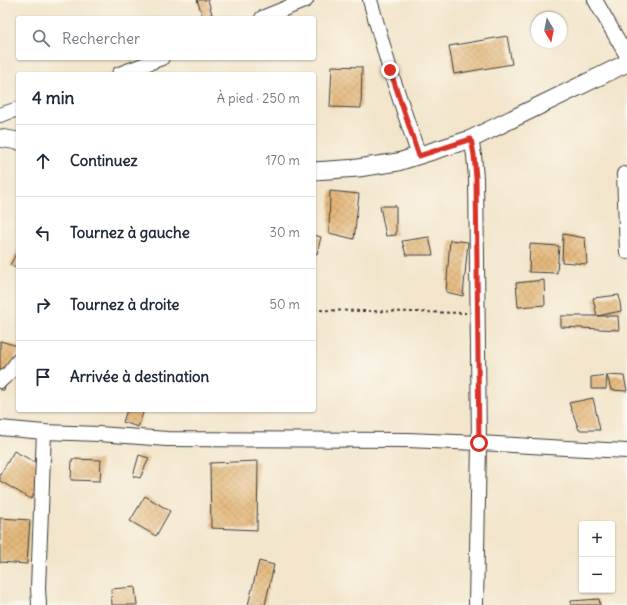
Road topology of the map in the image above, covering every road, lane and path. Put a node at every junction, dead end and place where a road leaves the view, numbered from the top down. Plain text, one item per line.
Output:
1 (306, 0) edge
2 (370, 0) edge
3 (595, 0) edge
4 (267, 16) edge
5 (627, 56) edge
6 (157, 60) edge
7 (627, 63) edge
8 (124, 72) edge
9 (16, 110) edge
10 (0, 115) edge
11 (0, 138) edge
12 (471, 139) junction
13 (16, 141) edge
14 (419, 156) junction
15 (316, 171) edge
16 (624, 174) dead end
17 (627, 252) edge
18 (316, 310) edge
19 (477, 313) junction
20 (16, 364) edge
21 (0, 381) edge
22 (0, 428) edge
23 (44, 432) junction
24 (479, 443) junction
25 (627, 451) edge
26 (39, 605) edge
27 (476, 605) edge

1 - 4 street
2 - 14 street
3 - 5 street
6 - 8 street
7 - 12 street
9 - 10 street
11 - 13 street
12 - 14 street
12 - 19 street
14 - 15 street
16 - 17 street
18 - 19 path
19 - 24 street
20 - 21 street
22 - 23 street
23 - 24 street
23 - 26 street
24 - 25 street
24 - 27 street

